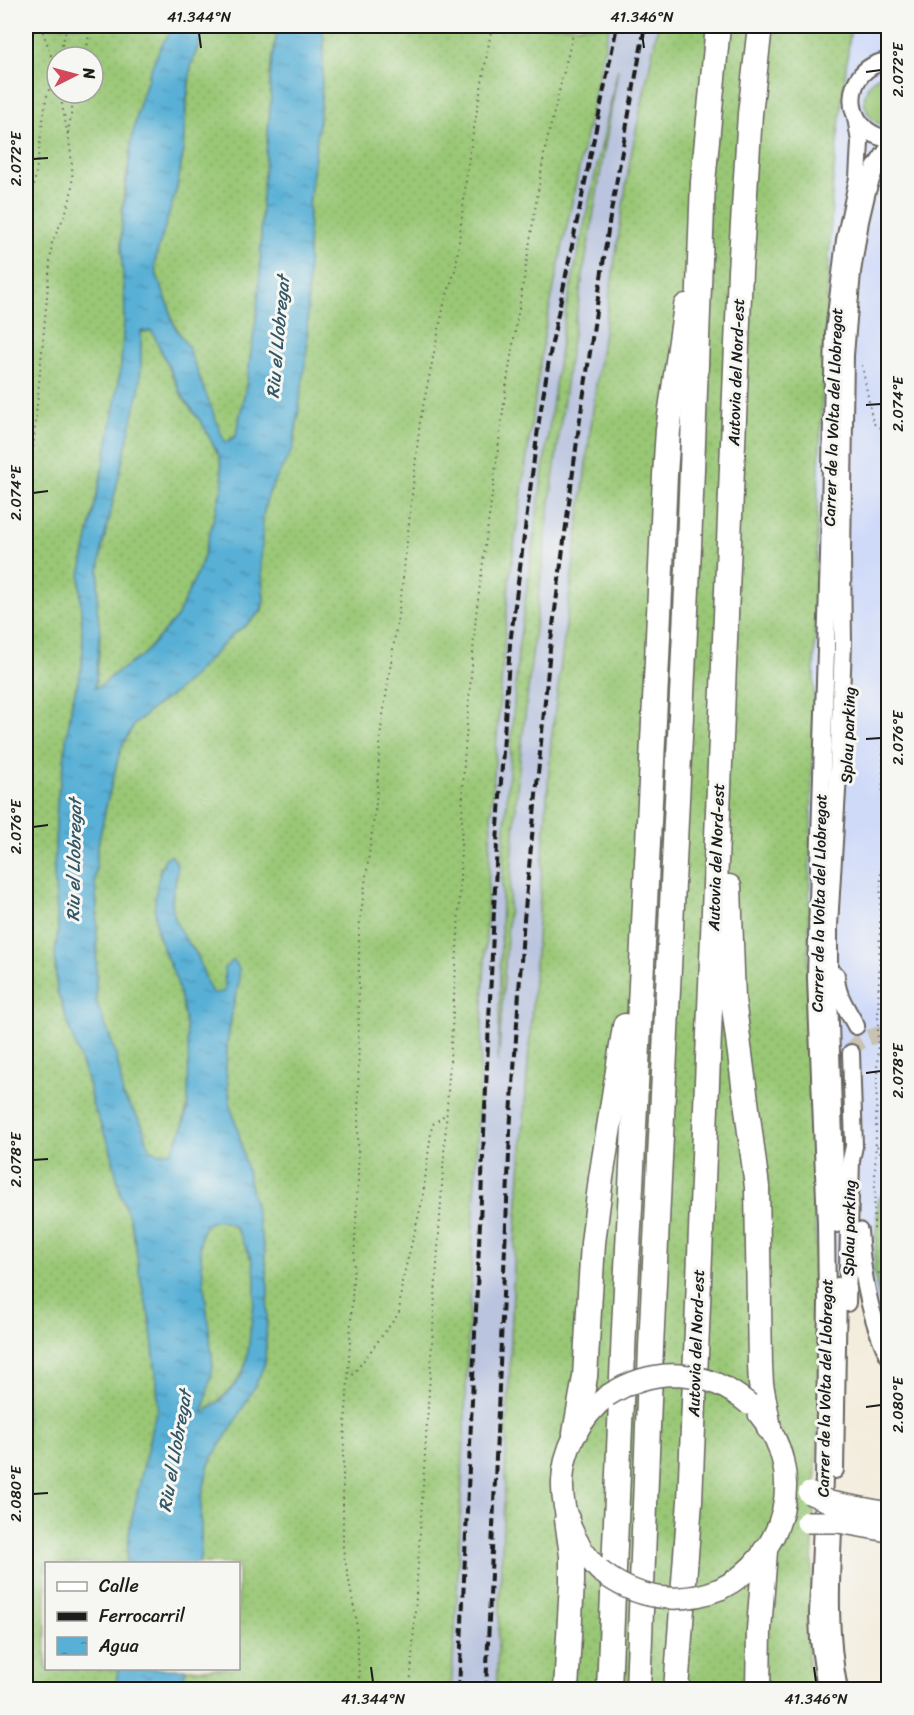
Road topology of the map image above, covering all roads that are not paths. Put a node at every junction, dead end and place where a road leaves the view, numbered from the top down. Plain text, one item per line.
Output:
1 (718, 26) edge
2 (760, 26) edge
3 (888, 61) edge
4 (856, 117) junction
5 (888, 139) edge
6 (888, 149) edge
7 (702, 196) junction
8 (844, 396) junction
9 (727, 607) junction
10 (644, 908) junction
11 (829, 995) junction
12 (851, 1053) dead end
13 (854, 1146) junction
14 (888, 1354) edge
15 (838, 1366) junction
16 (769, 1428) junction
17 (575, 1433) junction
18 (785, 1473) junction
19 (690, 1501) junction
20 (888, 1513) edge
21 (567, 1519) junction
22 (888, 1531) edge
23 (770, 1543) junction
24 (759, 1630) junction
25 (566, 1689) edge
26 (609, 1689) edge
27 (638, 1689) edge
28 (676, 1689) edge
29 (693, 1689) edge
30 (748, 1689) edge
31 (758, 1689) edge
32 (826, 1689) edge
33 (839, 1689) edge

1 - 7 highway
2 - 9 highway, Autovia del Nord-est
3 - 4 street, Carrer de la Volta del Llobregat
4 - 5 street
4 - 32 street, Carrer de la Volta del Llobregat
6 - 8 street, Carrer de la Volta del Llobregat
7 - 10 highway
7 - 27 highway
8 - 11 street, Carrer de la Volta del Llobregat
8 - 11 street, Splau parking
9 - 16 highway
9 - 19 highway, Autovia del Nord-est
10 - 17 highway
10 - 26 highway
11 - 15 street, Carrer de la Volta del Llobregat
12 - 13 street, Splau parking
13 - 14 street
13 - 15 street, Splau parking
15 - 33 street, Carrer de la Volta del Llobregat
16 - 17 main road, bridge
16 - 18 main road
17 - 21 main road
18 - 20 main road, bridge
18 - 23 main road
19 - 28 highway, Autovia del Nord-est
19 - 29 highway
21 - 23 main road, bridge
21 - 25 highway
22 - 23 main road, bridge
23 - 24 highway
24 - 30 highway
24 - 31 highway

